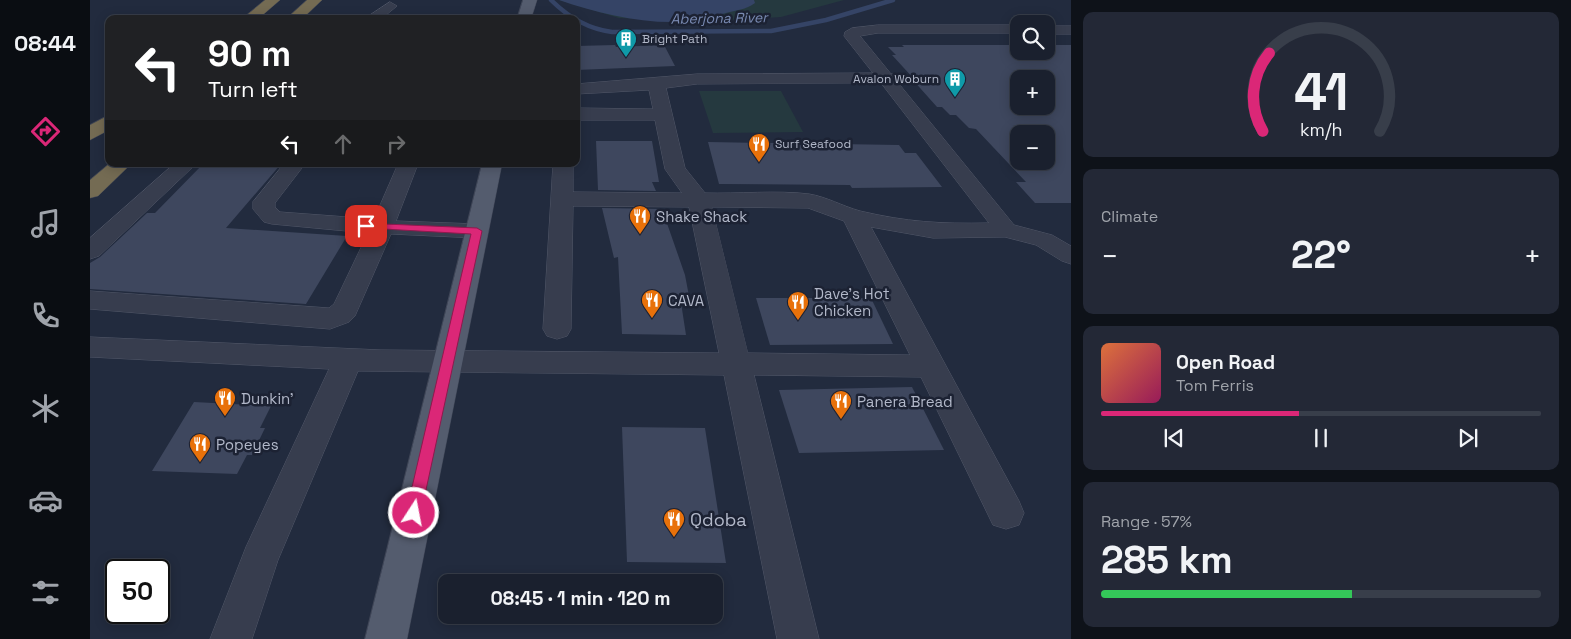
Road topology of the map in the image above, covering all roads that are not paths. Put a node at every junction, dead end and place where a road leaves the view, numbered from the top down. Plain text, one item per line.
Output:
1 (273, 0) edge
2 (315, 0) edge
3 (530, 0) edge
4 (390, 6) dead end
5 (253, 15) edge
6 (298, 15) edge
7 (377, 15) edge
8 (525, 15) edge
9 (1010, 29) edge
10 (1055, 30) edge
11 (1071, 30) edge
12 (888, 78) junction
13 (656, 84) junction
14 (580, 89) edge
15 (580, 114) edge
16 (662, 115) junction
17 (105, 124) edge
18 (90, 134) edge
19 (111, 167) edge
20 (118, 167) edge
21 (183, 167) edge
22 (293, 167) edge
23 (407, 167) edge
24 (491, 167) edge
25 (563, 167) edge
26 (90, 184) edge
27 (90, 191) edge
28 (562, 199) junction
29 (699, 200) junction
30 (854, 217) junction
31 (382, 227) junction
32 (1006, 230) junction
33 (477, 231) junction
34 (90, 251) edge
35 (1071, 256) edge
36 (90, 300) edge
37 (557, 329) dead end
38 (90, 347) edge
39 (348, 360) junction
40 (448, 361) junction
41 (735, 364) junction
42 (931, 366) junction
43 (1006, 513) dead end
44 (231, 639) edge
45 (386, 639) edge
46 (798, 639) edge

1 - 5 highway
2 - 6 highway
3 - 8 main road
4 - 7 lane
9 - 12 lane
10 - 11 lane
12 - 13 lane
12 - 32 lane
13 - 14 lane
13 - 16 lane
15 - 16 lane
16 - 29 lane
17 - 18 highway
19 - 26 highway
20 - 27 highway
21 - 34 lane
22 - 31 lane
23 - 31 lane
24 - 33 main road
25 - 28 lane
28 - 29 lane
28 - 37 lane
29 - 30 lane
29 - 41 lane
30 - 32 lane
30 - 42 lane
31 - 33 lane
31 - 36 lane
32 - 35 lane
33 - 40 main road
38 - 39 lane
39 - 40 lane
39 - 44 lane
40 - 41 lane
40 - 45 main road
41 - 42 lane
41 - 46 lane
42 - 43 lane

